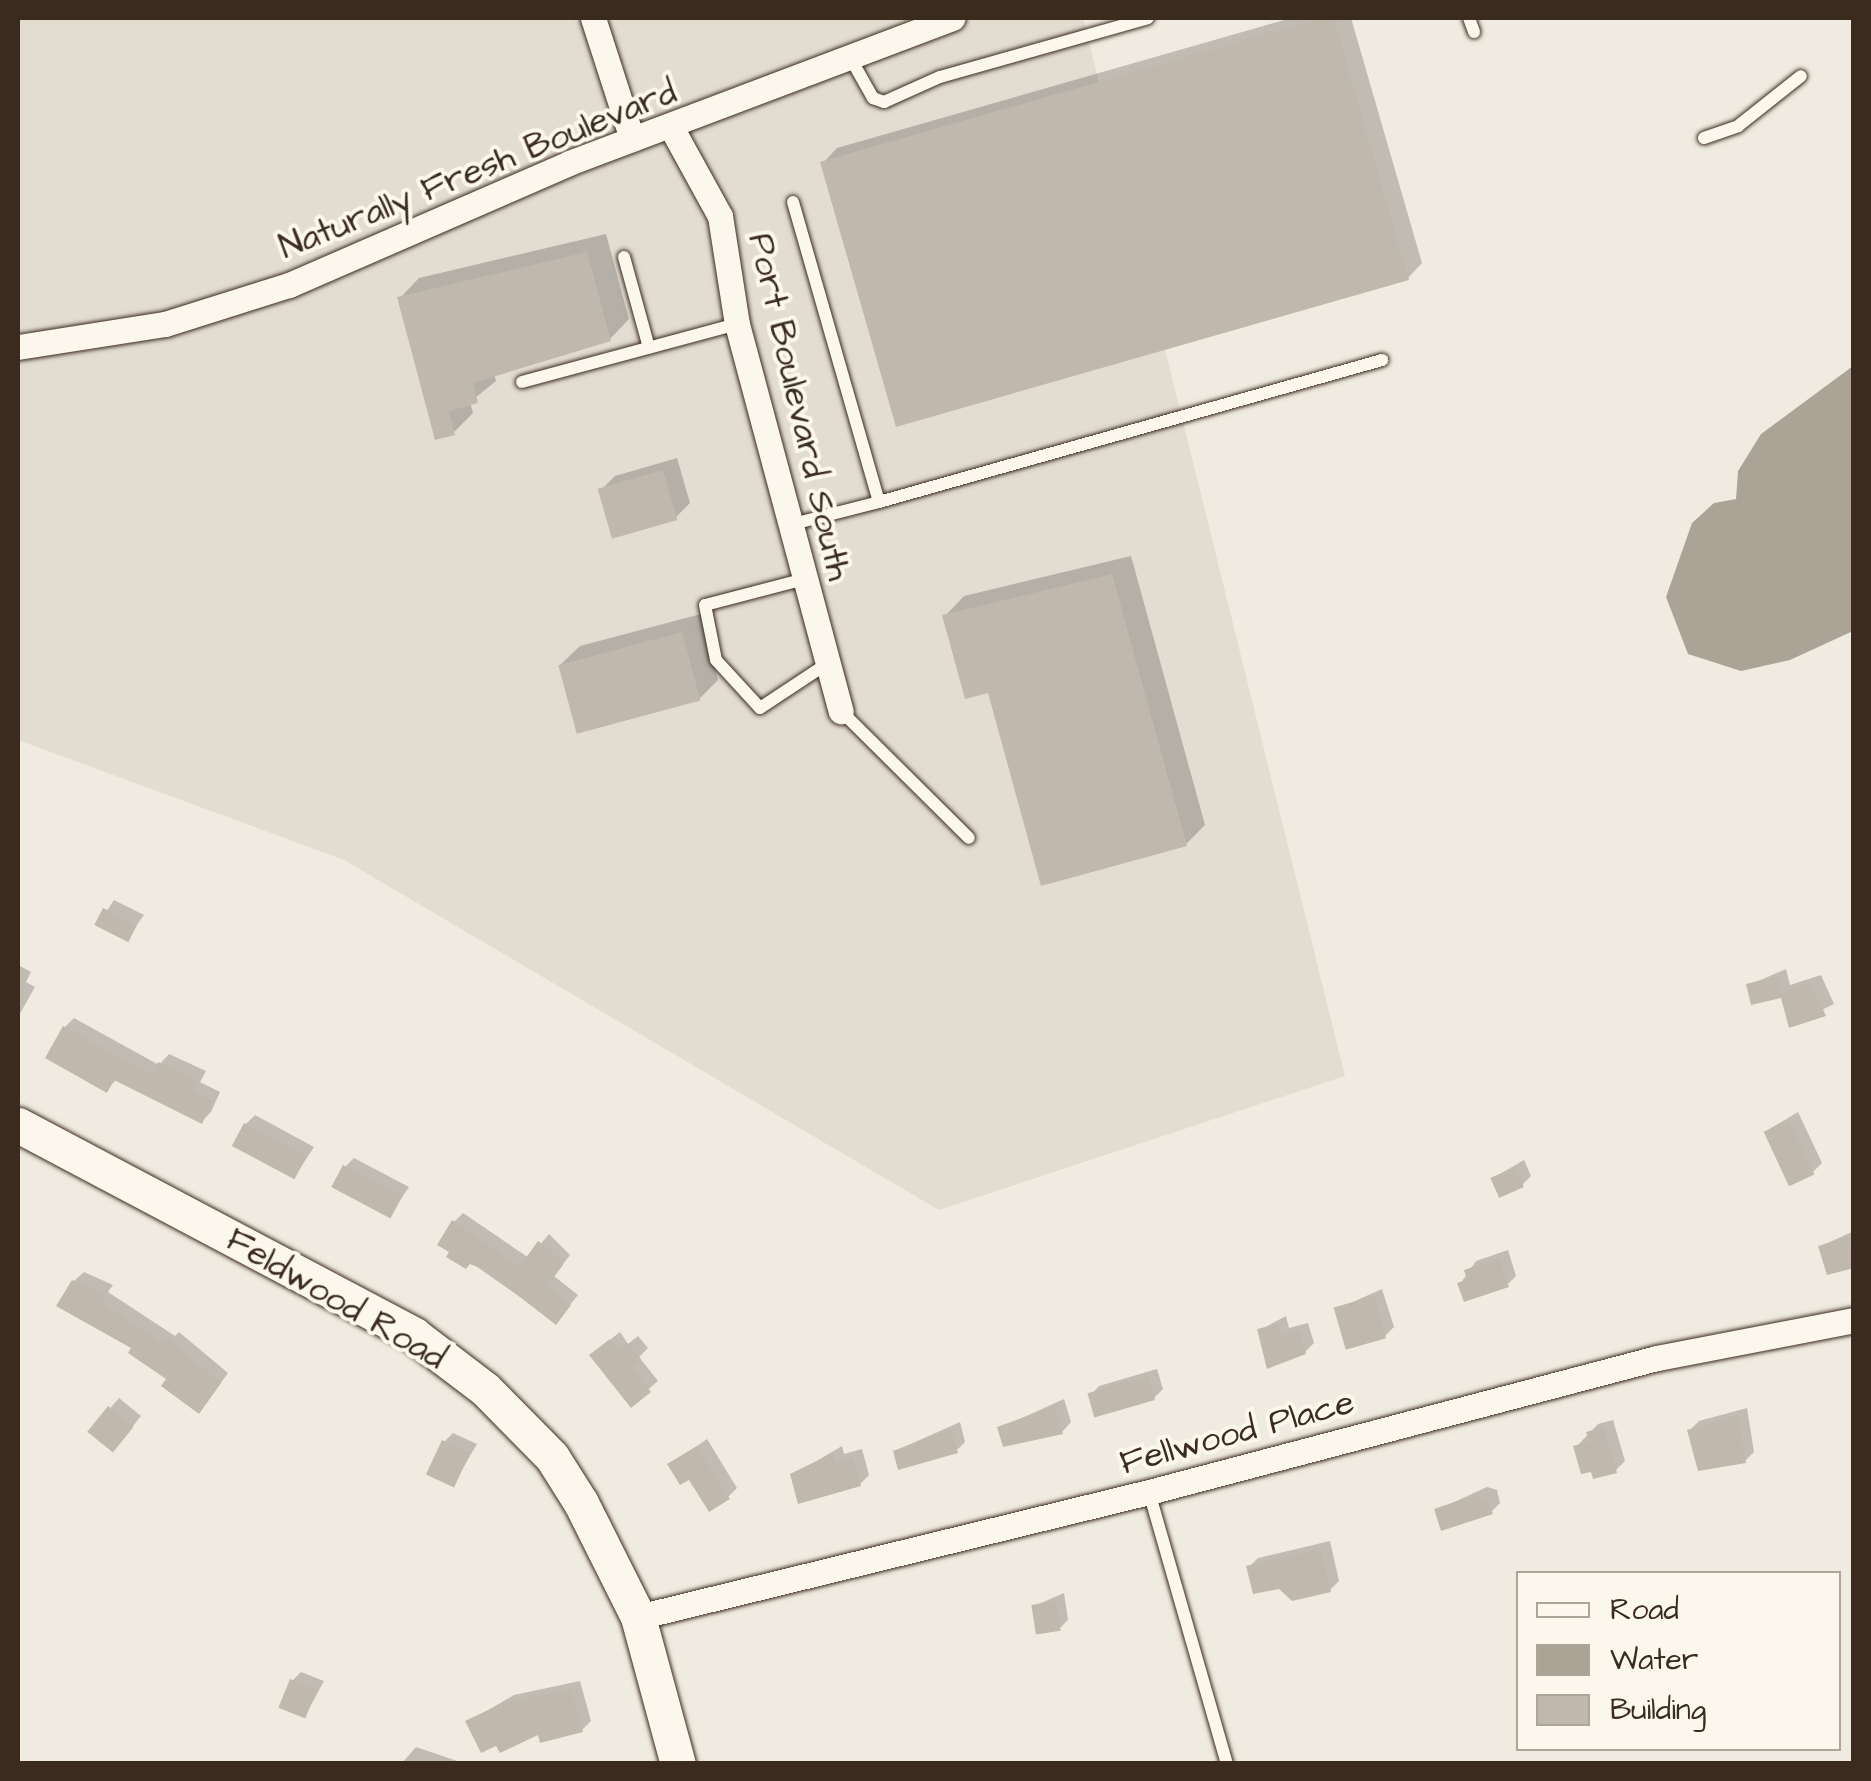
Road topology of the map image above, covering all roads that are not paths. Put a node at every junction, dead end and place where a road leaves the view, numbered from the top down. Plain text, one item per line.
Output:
1 (593, 18) edge
2 (953, 18) edge
3 (1148, 18) edge
4 (1469, 18) edge
5 (1474, 32) dead end
6 (851, 59) junction
7 (1801, 76) dead end
8 (671, 127) junction
9 (1704, 138) dead end
10 (632, 139) junction
11 (793, 202) dead end
12 (624, 256) dead end
13 (738, 324) junction
14 (18, 347) edge
15 (649, 348) junction
16 (1382, 360) dead end
17 (522, 382) dead end
18 (879, 502) junction
19 (789, 525) junction
20 (801, 580) junction
21 (825, 665) junction
22 (840, 710) joint
23 (968, 838) dead end
24 (18, 1125) edge
25 (1854, 1320) edge
26 (1149, 1492) junction
27 (638, 1617) junction
28 (678, 1764) edge
29 (1227, 1764) edge

1 - 10 street
2 - 6 street, Naturally Fresh Boulevard
3 - 6 lane
4 - 5 lane
6 - 8 street, Naturally Fresh Boulevard
7 - 9 lane
8 - 10 street, Naturally Fresh Boulevard
8 - 13 street, Port Boulevard South
10 - 14 street, Naturally Fresh Boulevard
11 - 18 lane
12 - 15 lane
13 - 15 lane
13 - 19 street, Port Boulevard South
15 - 17 lane
16 - 18 lane
18 - 19 lane
19 - 20 street, Port Boulevard South
20 - 21 street, Port Boulevard South
20 - 21 lane
21 - 22 street, Port Boulevard South
22 - 23 lane
24 - 27 street, Feldwood Road
25 - 26 street, Fellwood Place
26 - 27 street, Fellwood Place
26 - 29 lane
27 - 28 street, Feldwood Road

